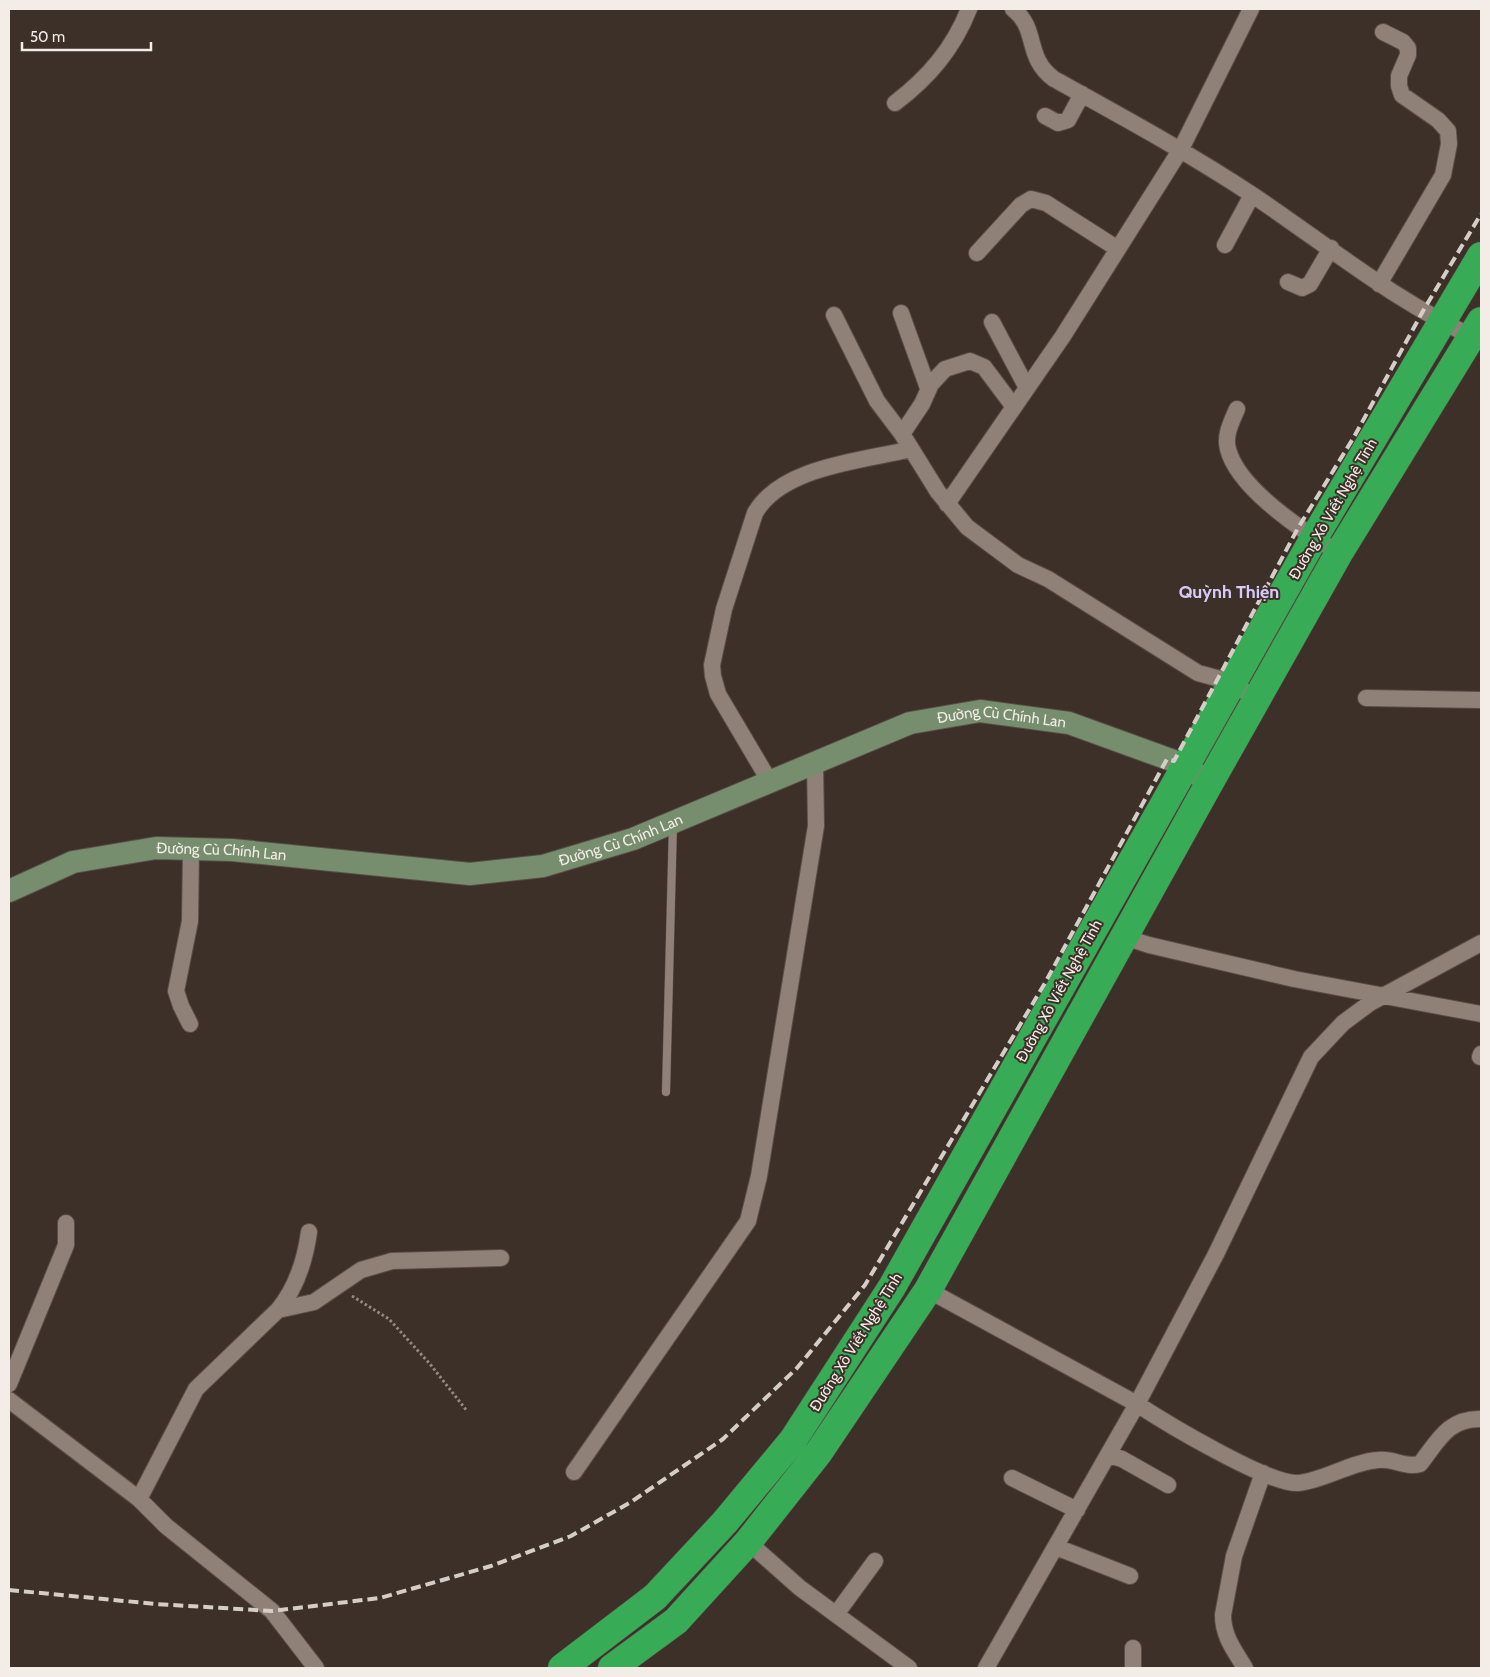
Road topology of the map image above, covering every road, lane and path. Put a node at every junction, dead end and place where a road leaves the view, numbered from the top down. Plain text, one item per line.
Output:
1 (969, 9) edge
2 (1013, 9) edge
3 (1251, 9) edge
4 (1383, 32) dead end
5 (1082, 94) junction
6 (895, 103) dead end
7 (1045, 116) dead end
8 (1181, 149) junction
9 (1252, 195) junction
10 (1225, 245) dead end
11 (1331, 248) junction
12 (1118, 249) junction
13 (977, 254) dead end
14 (1481, 256) edge
15 (1288, 282) dead end
16 (1379, 284) junction
17 (901, 313) dead end
18 (834, 315) dead end
19 (992, 322) dead end
20 (1442, 323) junction
21 (1478, 332) edge
22 (928, 388) junction
23 (1027, 388) junction
24 (1014, 407) junction
25 (1237, 409) dead end
26 (902, 434) junction
27 (910, 449) junction
28 (947, 504) junction
29 (1314, 538) junction
30 (1339, 553) junction
31 (1232, 684) junction
32 (1258, 698) junction
33 (1366, 698) dead end
34 (1481, 700) edge
35 (815, 763) junction
36 (1186, 767) junction
37 (770, 782) junction
38 (1210, 782) junction
39 (673, 823) junction
40 (191, 849) junction
41 (9, 891) edge
42 (1124, 937) junction
43 (1481, 943) edge
44 (1385, 996) junction
45 (1481, 1014) edge
46 (190, 1024) dead end
47 (666, 1092) dead end
48 (66, 1223) dead end
49 (309, 1232) dead end
50 (501, 1258) dead end
51 (335, 1286) junction
52 (928, 1290) junction
53 (278, 1310) junction
54 (9, 1384) edge
55 (9, 1400) edge
56 (1138, 1404) junction
57 (466, 1411) dead end
58 (1481, 1420) edge
59 (1109, 1454) junction
60 (574, 1472) dead end
61 (1263, 1473) junction
62 (1012, 1478) dead end
63 (1168, 1485) dead end
64 (138, 1499) junction
65 (1077, 1510) junction
66 (748, 1542) junction
67 (1056, 1547) junction
68 (876, 1561) dead end
69 (1130, 1576) dead end
70 (837, 1613) junction
71 (1132, 1648) dead end
72 (994, 1664) edge
73 (316, 1668) edge
74 (562, 1668) edge
75 (612, 1668) edge
76 (909, 1668) edge
77 (1133, 1668) edge
78 (1245, 1668) edge

1 - 6 street
2 - 5 street
3 - 8 street
4 - 16 street
5 - 7 street
5 - 8 street
8 - 9 street
8 - 12 street
9 - 10 street
9 - 11 street
11 - 15 street
11 - 16 street
12 - 13 street
12 - 23 street
14 - 20 highway, Đường Xô Viết Nghệ Tĩnh
16 - 20 street
17 - 22 street
18 - 26 street
19 - 23 street
20 - 21 street
20 - 29 highway, Đường Xô Viết Nghệ Tĩnh
21 - 30 highway, Đường Xô Viết Nghệ Tĩnh
22 - 24 street
22 - 26 street
23 - 24 street
24 - 28 street
25 - 29 street
26 - 27 street
27 - 28 street
27 - 37 street
28 - 31 street
29 - 30 street
29 - 31 highway, Đường Xô Viết Nghệ Tĩnh
30 - 32 highway, Đường Xô Viết Nghệ Tĩnh
31 - 32 street
31 - 36 highway, Đường Xô Viết Nghệ Tĩnh
32 - 38 highway, Đường Xô Viết Nghệ Tĩnh
33 - 34 street
35 - 36 street, Đường Cù Chính Lan
35 - 37 street, Đường Cù Chính Lan
35 - 60 street
36 - 38 street, Đường Cù Chính Lan
36 - 74 highway, Đường Xô Viết Nghệ Tĩnh
37 - 39 street, Đường Cù Chính Lan
38 - 42 highway, Đường Xô Viết Nghệ Tĩnh
39 - 40 street, Đường Cù Chính Lan
39 - 47 lane
40 - 41 street, Đường Cù Chính Lan
40 - 46 street
42 - 44 street
42 - 52 highway, Đường Xô Viết Nghệ Tĩnh
43 - 44 street
44 - 45 street
44 - 56 street
48 - 54 street
49 - 53 street
50 - 51 street
51 - 53 street
51 - 57 path
52 - 56 street
52 - 66 highway, Đường Xô Viết Nghệ Tĩnh
53 - 64 street
55 - 64 street
56 - 59 street
56 - 61 street
58 - 61 street
59 - 63 street
59 - 65 street
61 - 78 street
62 - 65 street
64 - 73 street
65 - 67 street
66 - 70 street
66 - 75 highway, Đường Xô Viết Nghệ Tĩnh
67 - 69 street
67 - 72 street
68 - 70 street
70 - 76 street
71 - 77 street

